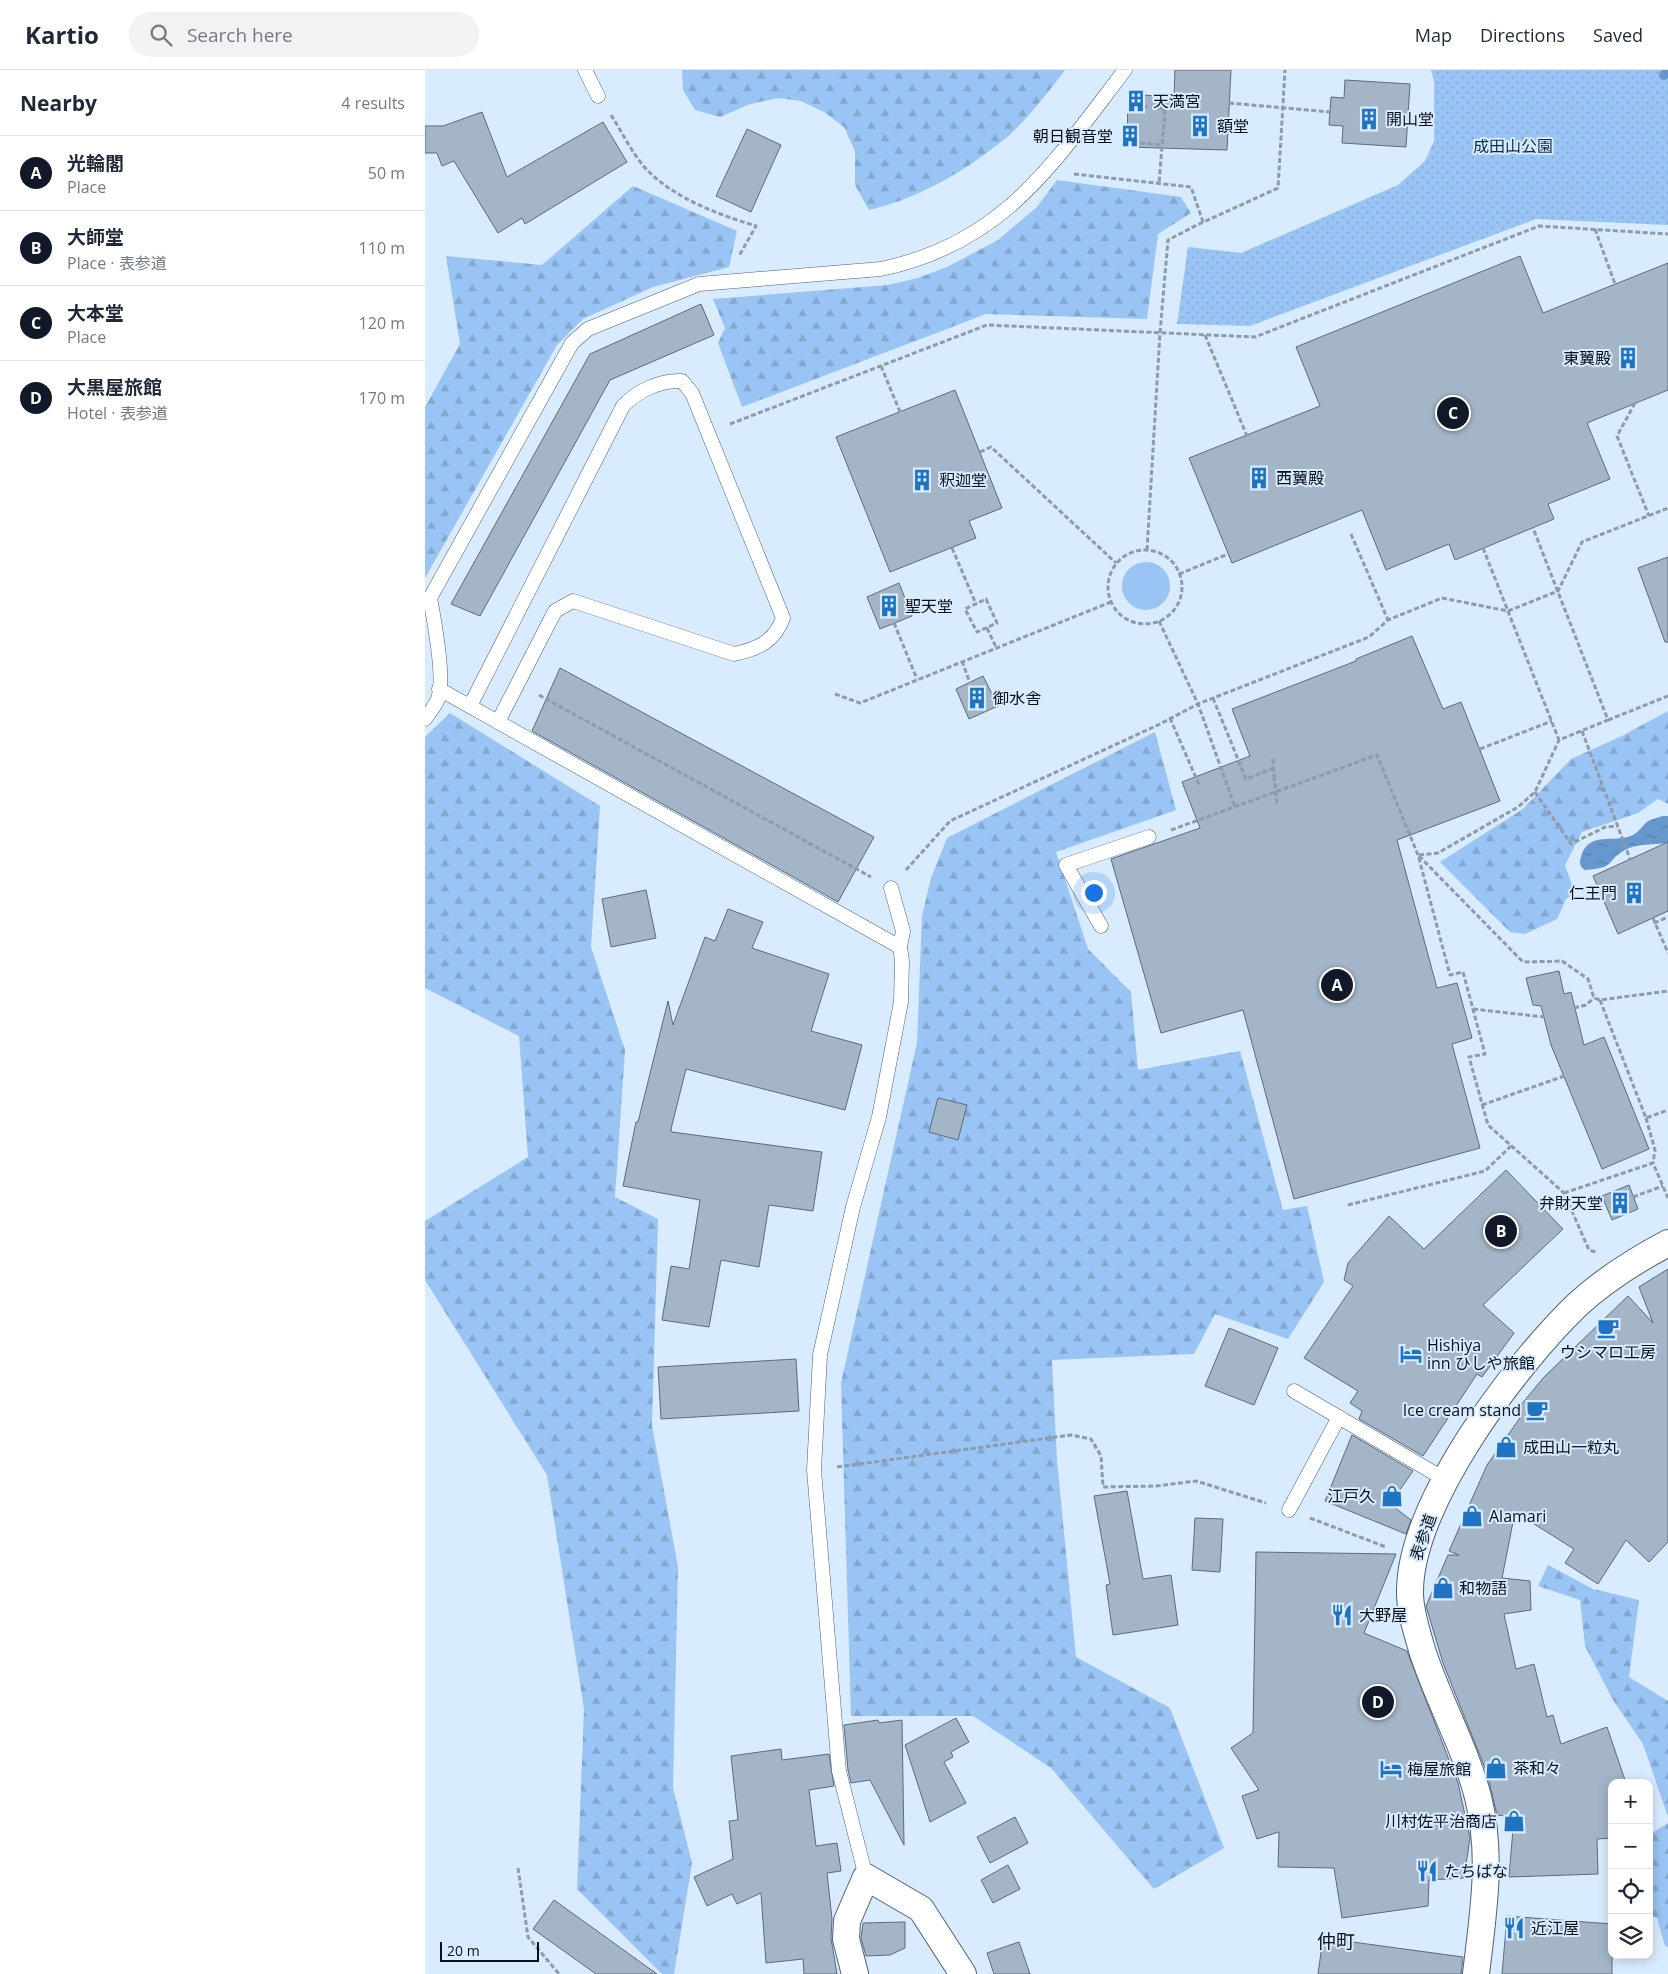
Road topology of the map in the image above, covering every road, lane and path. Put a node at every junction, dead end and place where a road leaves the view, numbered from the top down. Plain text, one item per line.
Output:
1 (585, 70) edge
2 (1125, 70) edge
3 (1285, 70) edge
4 (598, 96) joint
5 (1229, 103) dead end
6 (1143, 106) dead end
7 (1283, 108) junction
8 (1330, 112) dead end
9 (1141, 143) dead end
10 (1162, 145) junction
11 (1047, 171) junction
12 (1159, 184) junction
13 (1203, 222) junction
14 (1595, 229) junction
15 (1668, 234) edge
16 (737, 260) dead end
17 (1615, 284) dead end
18 (1160, 333) junction
19 (1205, 335) junction
20 (881, 366) junction
21 (1635, 403) dead end
22 (900, 412) dead end
23 (708, 431) junction
24 (1247, 436) dead end
25 (980, 452) dead end
26 (1668, 508) edge
27 (1649, 516) junction
28 (1533, 528) dead end
29 (1351, 534) dead end
30 (951, 548) dead end
31 (1483, 548) dead end
32 (1147, 550) junction
33 (1228, 554) dead end
34 (1116, 563) junction
35 (1179, 574) junction
36 (1558, 591) junction
37 (1111, 602) junction
38 (976, 604) junction
39 (1508, 611) junction
40 (1388, 620) junction
41 (1159, 621) junction
42 (894, 623) dead end
43 (987, 628) junction
44 (996, 648) junction
45 (962, 662) junction
46 (917, 680) junction
47 (970, 682) dead end
48 (439, 689) junction
49 (835, 694) dead end
50 (1668, 696) edge
51 (1213, 698) junction
52 (547, 699) dead end
53 (1198, 704) junction
54 (470, 706) junction
55 (1170, 718) junction
56 (425, 719) edge
57 (1609, 720) junction
58 (498, 722) junction
59 (1551, 722) junction
60 (1582, 731) junction
61 (1559, 740) junction
62 (1480, 749) dead end
63 (1273, 759) dead end
64 (1274, 768) junction
65 (1200, 787) dead end
66 (1535, 792) junction
67 (1277, 804) dead end
68 (1235, 807) junction
69 (1619, 828) junction
70 (1149, 838) joint
71 (1418, 855) junction
72 (1630, 859) dead end
73 (860, 871) dead end
74 (891, 888) joint
75 (1668, 917) edge
76 (1653, 918) dead end
77 (1655, 923) junction
78 (1101, 926) dead end
79 (899, 947) junction
80 (1668, 953) edge
81 (1668, 991) edge
82 (1594, 998) junction
83 (1600, 1000) junction
84 (1574, 1008) dead end
85 (1473, 1009) junction
86 (1544, 1018) dead end
87 (1564, 1076) dead end
88 (1482, 1105) junction
89 (1668, 1110) edge
90 (1646, 1118) junction
91 (1511, 1146) junction
92 (1653, 1162) junction
93 (1663, 1186) junction
94 (1564, 1193) junction
95 (1633, 1197) dead end
96 (1668, 1198) edge
97 (1348, 1205) dead end
98 (1668, 1243) edge
99 (1620, 1271) junction
100 (1294, 1391) dead end
101 (1339, 1417) junction
102 (814, 1470) junction
103 (1446, 1480) junction
104 (1289, 1510) junction
105 (1413, 1559) junction
106 (518, 1868) dead end
107 (866, 1877) junction
108 (559, 1974) edge
109 (855, 1974) edge
110 (963, 1974) edge
111 (1476, 1974) edge

1 - 4 lane
2 - 11 lane
3 - 7 path
4 - 16 path
5 - 7 path
6 - 10 path
7 - 8 path
7 - 13 path
9 - 10 path
10 - 12 path
11 - 12 path
11 - 48 lane
12 - 13 path
13 - 18 path
14 - 15 path
14 - 17 path
14 - 19 path
18 - 19 path
18 - 20 path
18 - 32 path
19 - 24 path
20 - 22 path
20 - 23 path
21 - 27 path
23 - 54 lane
23 - 58 lane
25 - 34 path
26 - 27 path
27 - 36 path
28 - 36 path
29 - 40 path
30 - 38 path
31 - 39 path
32 - 34 path
32 - 35 path
33 - 35 path
34 - 37 path
35 - 41 path
36 - 39 path
36 - 57 path
37 - 41 path
37 - 44 path
38 - 43 path
38 - 43 path
39 - 40 path
39 - 59 path
40 - 51 path
41 - 53 path
42 - 46 path
43 - 44 path
44 - 45 path
45 - 46 path
45 - 47 path
46 - 49 path
48 - 54 lane
48 - 56 lane
50 - 57 path
51 - 53 path
51 - 64 path
52 - 73 path
53 - 55 path
53 - 68 path
54 - 58 lane
55 - 65 path
55 - 74 path
57 - 60 path
58 - 79 lane
59 - 61 path
59 - 62 path
60 - 61 path
60 - 69 path
61 - 66 path
63 - 64 path
64 - 67 path, bridge
66 - 69 path
66 - 71 path
68 - 70 path
68 - 71 path
69 - 72 path
70 - 78 lane
71 - 82 path
71 - 85 path
74 - 79 lane
75 - 77 path
76 - 77 path
77 - 80 path
79 - 102 lane
81 - 83 path
82 - 83 path
82 - 84 path
83 - 90 path
85 - 86 path
85 - 88 path
87 - 88 path
88 - 91 path
89 - 90 path
90 - 92 path
91 - 94 path
91 - 97 path
92 - 93 path
92 - 94 path
93 - 95 path
93 - 96 path
94 - 99 path
98 - 99 street, 表参道
99 - 103 street, 表参道
100 - 101 lane
101 - 103 lane
101 - 104 lane
102 - 104 path
102 - 107 lane
103 - 105 street, 表参道
104 - 105 path
105 - 111 street, 表参道
106 - 108 path
107 - 109 street
107 - 110 street

